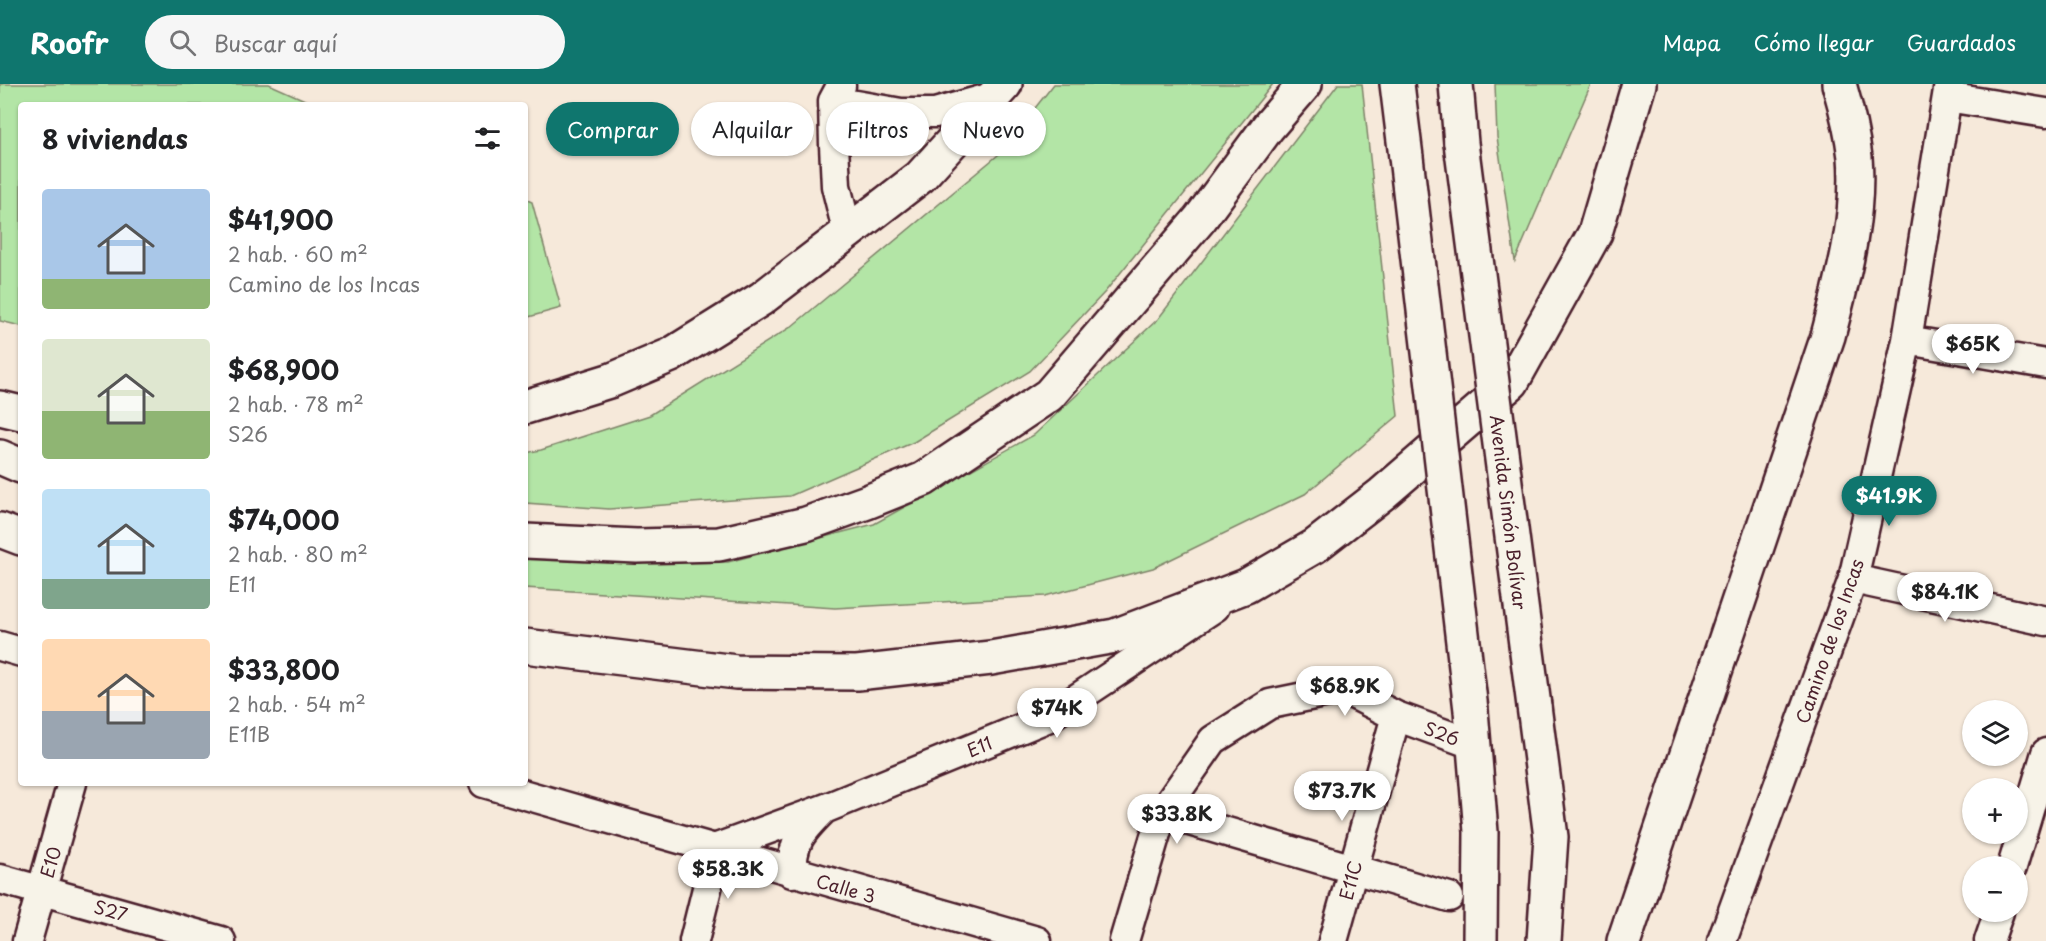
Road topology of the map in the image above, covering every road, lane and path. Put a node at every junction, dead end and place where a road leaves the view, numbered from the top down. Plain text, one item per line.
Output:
1 (1305, 84) edge
2 (1397, 84) edge
3 (1456, 84) edge
4 (1639, 84) edge
5 (1839, 84) edge
6 (1000, 90) edge
7 (1948, 90) edge
8 (837, 92) edge
9 (2046, 113) edge
10 (848, 234) junction
11 (1907, 340) junction
12 (2046, 364) edge
13 (528, 406) edge
14 (0, 408) edge
15 (18, 412) edge
16 (0, 457) edge
17 (18, 465) edge
18 (0, 530) edge
19 (18, 537) edge
20 (528, 542) edge
21 (1853, 579) junction
22 (1246, 586) junction
23 (2046, 621) edge
24 (0, 646) edge
25 (528, 646) edge
26 (18, 651) edge
27 (1396, 716) junction
28 (1475, 745) junction
29 (2046, 753) edge
30 (71, 786) edge
31 (495, 786) edge
32 (824, 809) junction
33 (1162, 813) junction
34 (717, 848) junction
35 (2015, 856) edge
36 (1353, 869) junction
37 (792, 873) junction
38 (0, 879) edge
39 (42, 891) junction
40 (1449, 897) dead end
41 (1996, 922) edge
42 (27, 941) edge
43 (221, 941) edge
44 (694, 941) edge
45 (1036, 941) edge
46 (1124, 941) edge
47 (1333, 941) edge
48 (1480, 941) edge
49 (1544, 941) edge
50 (1624, 941) edge
51 (1722, 941) edge
52 (1989, 941) edge

1 - 20 main road
2 - 28 main road, bridge
3 - 49 main road, Avenida Simón Bolívar, bridge
4 - 22 main road
5 - 50 main road
6 - 8 street
6 - 10 main road
7 - 9 street
7 - 11 street, Camino de los Incas
8 - 10 street
10 - 13 main road
11 - 12 street
11 - 21 street, Camino de los Incas
14 - 15 main road
16 - 17 main road
18 - 19 main road
21 - 23 street
21 - 51 street, Camino de los Incas
22 - 25 main road
22 - 32 street, E11
24 - 26 street
27 - 28 street, S26
27 - 33 street, S26
27 - 36 street, E11C
28 - 48 main road
29 - 35 street
30 - 39 street, E10
31 - 34 street, Calle 3
32 - 34 street, E11
32 - 37 street, E11
33 - 36 street
33 - 46 street
34 - 37 street, Calle 3
34 - 44 street
36 - 40 street
36 - 47 street, E11C
37 - 45 street, Calle 3
38 - 39 street, S27
39 - 42 street, E10
39 - 43 street, S27
41 - 52 street

